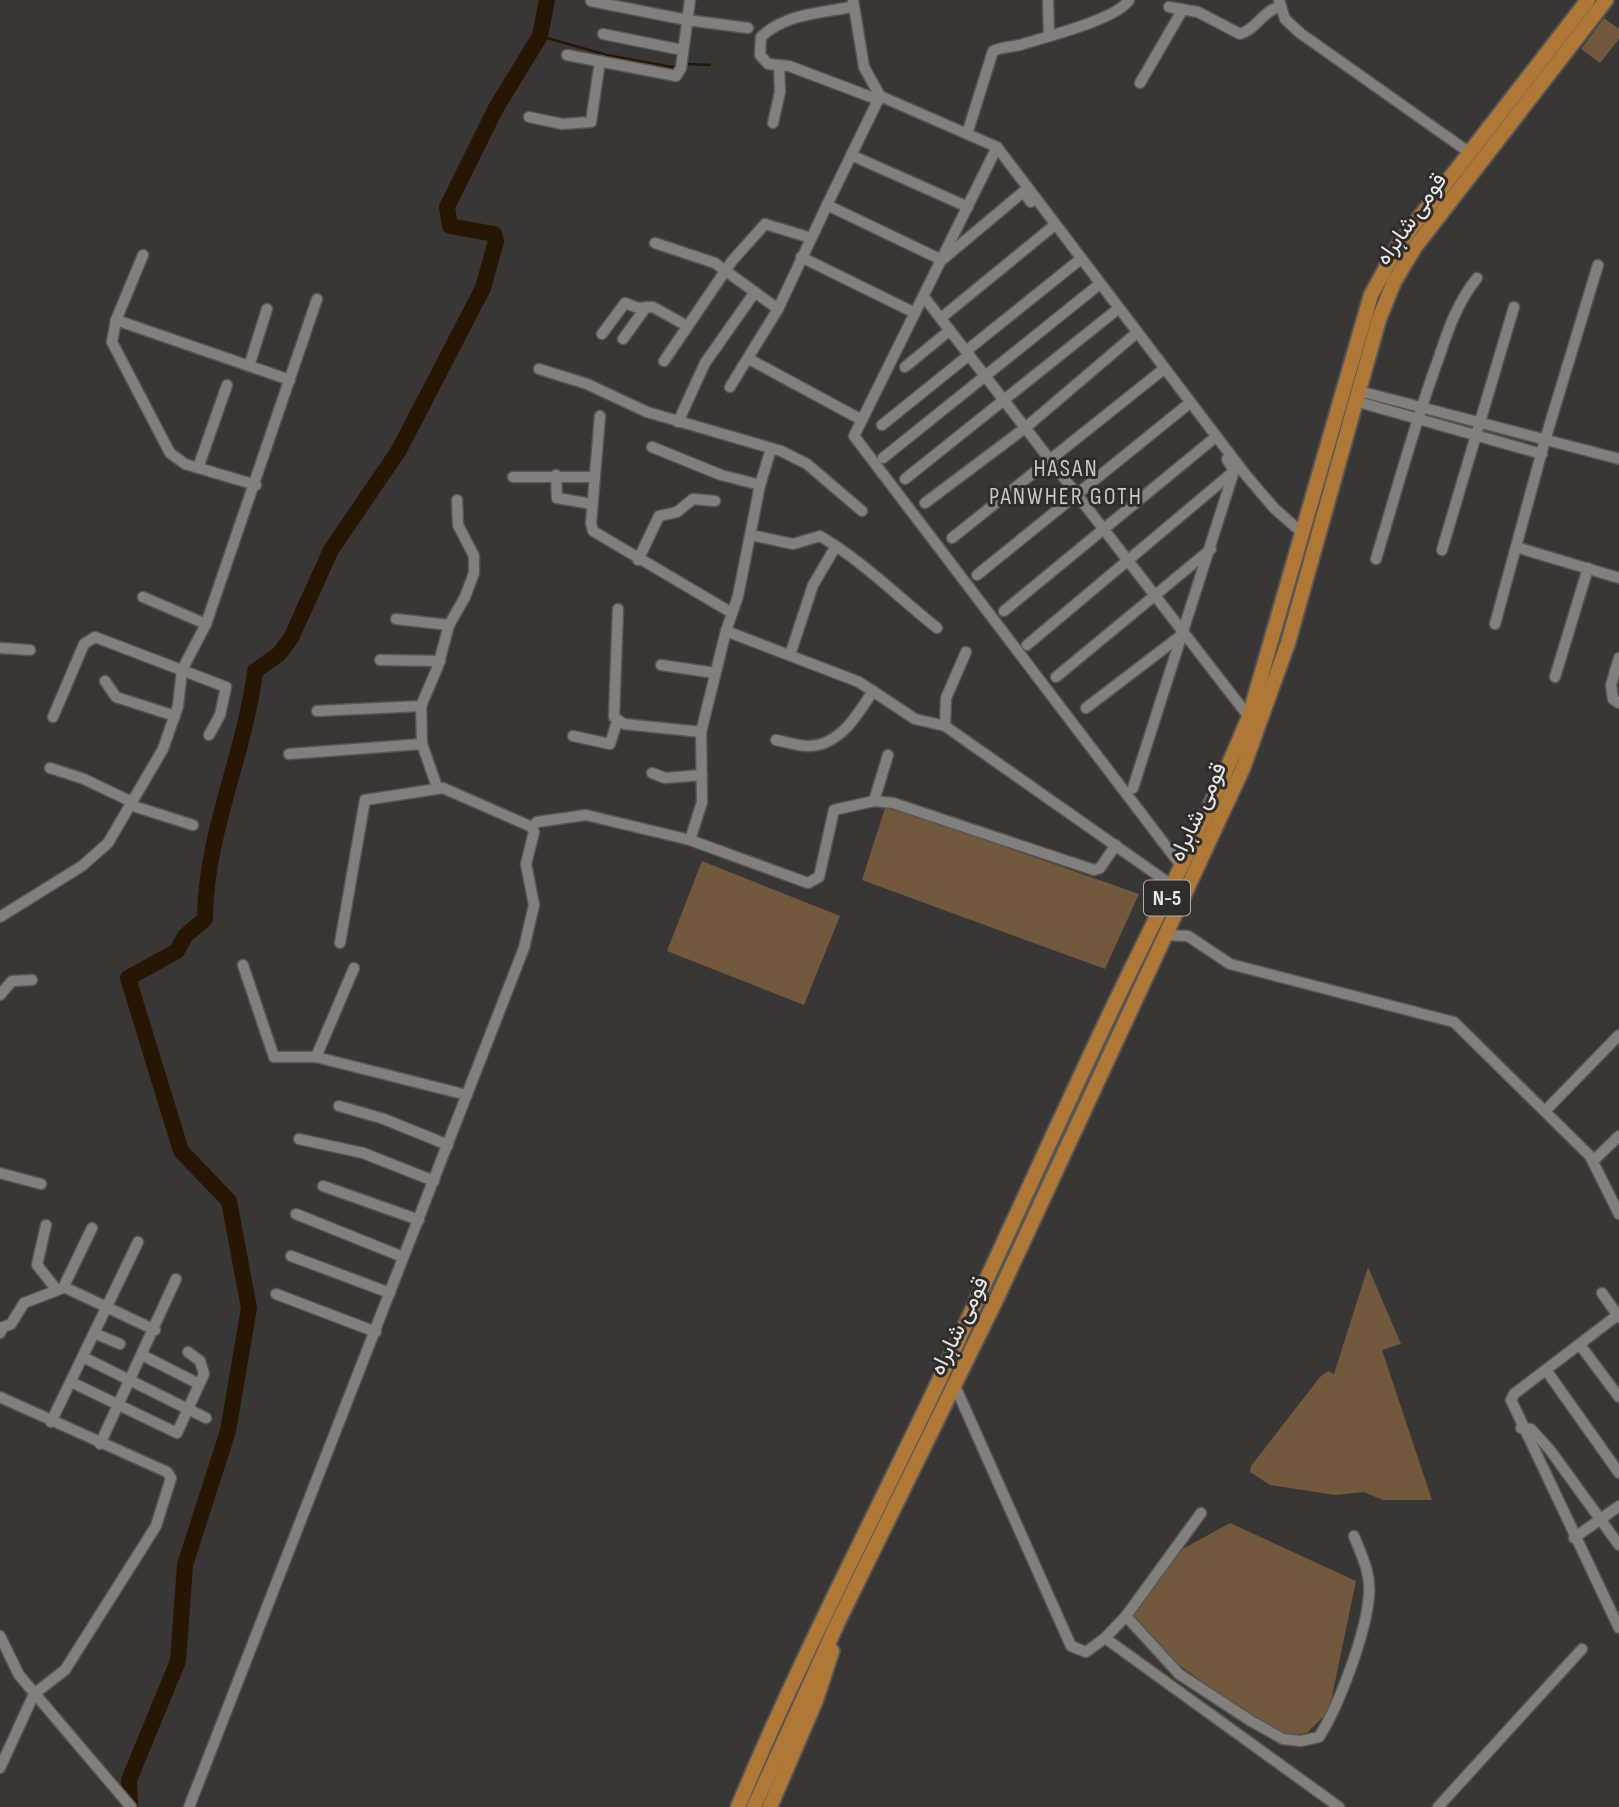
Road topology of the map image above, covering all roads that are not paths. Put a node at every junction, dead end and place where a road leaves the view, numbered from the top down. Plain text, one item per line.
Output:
1 (690, 0) edge
2 (1048, 0) edge
3 (1129, 0) edge
4 (1588, 0) edge
5 (1606, 0) edge
6 (590, 1) edge
7 (853, 3) edge
8 (1280, 3) edge
9 (1169, 7) dead end
10 (1183, 9) junction
11 (687, 20) junction
12 (748, 28) dead end
13 (603, 34) dead end
14 (1049, 34) junction
15 (682, 50) junction
16 (567, 55) dead end
17 (600, 61) junction
18 (779, 65) junction
19 (1140, 83) dead end
20 (879, 98) junction
21 (529, 117) dead end
22 (773, 123) dead end
23 (967, 134) junction
24 (997, 147) junction
25 (1470, 153) junction
26 (851, 155) junction
27 (827, 205) junction
28 (968, 207) junction
29 (1051, 228) junction
30 (811, 238) junction
31 (655, 243) dead end
32 (143, 255) dead end
33 (801, 257) junction
34 (942, 260) junction
35 (1077, 262) junction
36 (1598, 265) dead end
37 (725, 271) junction
38 (1477, 278) dead end
39 (1096, 287) junction
40 (755, 292) junction
41 (924, 296) junction
42 (317, 299) dead end
43 (646, 307) junction
44 (1514, 307) dead end
45 (267, 309) dead end
46 (778, 309) junction
47 (1114, 312) junction
48 (915, 313) junction
49 (940, 318) junction
50 (116, 320) junction
51 (687, 326) junction
52 (950, 330) junction
53 (602, 334) dead end
54 (1133, 336) junction
55 (623, 339) dead end
56 (967, 353) junction
57 (749, 359) junction
58 (664, 360) dead end
59 (249, 366) junction
60 (905, 368) dead end
61 (539, 369) dead end
62 (1160, 372) junction
63 (986, 376) junction
64 (290, 380) junction
65 (227, 385) dead end
66 (730, 387) dead end
67 (1357, 396) junction
68 (1003, 400) junction
69 (1186, 406) junction
70 (1420, 407) junction
71 (600, 416) dead end
72 (860, 419) junction
73 (1418, 419) junction
74 (678, 422) junction
75 (1479, 423) junction
76 (882, 425) dead end
77 (1026, 428) junction
78 (1476, 436) junction
79 (1212, 440) junction
80 (1545, 440) junction
81 (652, 447) dead end
82 (771, 449) junction
83 (1542, 454) junction
84 (1619, 457) edge
85 (883, 458) dead end
86 (1050, 460) junction
87 (198, 467) junction
88 (1234, 471) junction
89 (556, 475) junction
90 (513, 477) dead end
91 (595, 477) junction
92 (905, 479) dead end
93 (256, 485) junction
94 (760, 485) junction
95 (1076, 494) junction
96 (457, 500) dead end
97 (715, 501) dead end
98 (925, 503) dead end
99 (593, 504) junction
100 (862, 511) dead end
101 (1102, 527) junction
102 (1301, 532) junction
103 (751, 535) junction
104 (952, 538) dead end
105 (835, 546) junction
106 (1516, 547) junction
107 (1211, 548) junction
108 (1442, 550) dead end
109 (1376, 559) dead end
110 (638, 560) junction
111 (1128, 562) junction
112 (1588, 568) junction
113 (976, 575) dead end
114 (1619, 578) edge
115 (1153, 596) junction
116 (143, 597) dead end
117 (618, 609) dead end
118 (1004, 611) dead end
119 (732, 613) junction
120 (396, 620) dead end
121 (206, 624) junction
122 (1495, 624) dead end
123 (449, 625) junction
124 (937, 628) dead end
125 (726, 631) junction
126 (1184, 634) junction
127 (1027, 645) dead end
128 (0, 648) edge
129 (30, 650) dead end
130 (966, 652) dead end
131 (790, 655) junction
132 (1619, 658) edge
133 (380, 660) dead end
134 (440, 661) junction
135 (661, 665) dead end
136 (181, 670) junction
137 (716, 673) junction
138 (1056, 677) dead end
139 (1555, 677) dead end
140 (105, 681) dead end
141 (873, 691) junction
142 (1619, 703) edge
143 (421, 706) junction
144 (1086, 708) dead end
145 (317, 710) dead end
146 (175, 716) junction
147 (53, 717) dead end
148 (1249, 717) junction
149 (617, 722) junction
150 (945, 726) junction
151 (701, 733) junction
152 (208, 735) dead end
153 (573, 736) dead end
154 (776, 740) dead end
155 (422, 744) junction
156 (289, 754) dead end
157 (888, 755) dead end
158 (50, 768) dead end
159 (652, 773) dead end
160 (702, 775) junction
161 (437, 787) junction
162 (1133, 788) dead end
163 (874, 801) junction
164 (131, 803) junction
165 (193, 825) dead end
166 (532, 827) junction
167 (690, 840) junction
168 (1116, 845) junction
169 (1182, 867) junction
170 (1173, 886) junction
171 (0, 917) edge
172 (1164, 935) junction
173 (340, 943) dead end
174 (243, 965) dead end
175 (354, 968) dead end
176 (32, 980) dead end
177 (0, 995) edge
178 (1619, 1035) edge
179 (316, 1057) junction
180 (467, 1096) junction
181 (339, 1106) dead end
182 (1545, 1111) junction
183 (1619, 1136) edge
184 (299, 1139) dead end
185 (448, 1145) junction
186 (1593, 1161) junction
187 (0, 1173) edge
188 (434, 1181) junction
189 (41, 1184) dead end
190 (323, 1186) dead end
191 (296, 1214) dead end
192 (1619, 1214) edge
193 (419, 1220) junction
194 (46, 1225) dead end
195 (92, 1228) dead end
196 (138, 1242) dead end
197 (291, 1256) dead end
198 (402, 1257) junction
199 (176, 1279) dead end
200 (61, 1288) junction
201 (390, 1293) junction
202 (1602, 1293) dead end
203 (276, 1294) dead end
204 (106, 1308) junction
205 (1618, 1315) edge
206 (155, 1330) junction
207 (376, 1332) junction
208 (0, 1333) edge
209 (94, 1333) junction
210 (120, 1345) dead end
211 (1580, 1345) junction
212 (188, 1352) dead end
213 (142, 1355) junction
214 (83, 1357) junction
215 (1546, 1370) junction
216 (130, 1380) junction
217 (71, 1382) junction
218 (199, 1384) junction
219 (955, 1386) junction
220 (0, 1397) edge
221 (1619, 1397) edge
222 (118, 1405) junction
223 (187, 1409) junction
224 (206, 1418) dead end
225 (51, 1422) junction
226 (1521, 1428) junction
227 (100, 1444) junction
228 (1619, 1473) edge
229 (1619, 1506) edge
230 (1201, 1513) dead end
231 (1601, 1519) junction
232 (1354, 1536) dead end
233 (1574, 1538) junction
234 (1619, 1545) edge
235 (1126, 1616) junction
236 (838, 1622) junction
237 (1619, 1628) edge
238 (0, 1636) edge
239 (1105, 1639) junction
240 (1582, 1649) dead end
241 (34, 1695) junction
242 (0, 1768) edge
243 (131, 1807) edge
244 (189, 1807) edge
245 (738, 1807) edge
246 (754, 1807) edge
247 (770, 1807) edge
248 (1339, 1807) edge
249 (1438, 1807) edge

1 - 11 street
2 - 14 street
3 - 14 street
4 - 25 highway, قومی شاہراہ / N-5
5 - 67 highway, قومی شاہراہ / N-5
6 - 11 street
7 - 18 street
7 - 20 street
8 - 10 street
8 - 25 street
9 - 10 street
10 - 19 street
11 - 12 street
11 - 15 street
13 - 15 street
14 - 23 street
15 - 17 street
16 - 17 street
17 - 21 street
18 - 20 street
18 - 22 street
20 - 23 street
20 - 26 street
23 - 24 street
24 - 28 street
24 - 102 street
25 - 102 highway, قومی شاہراہ / N-5
26 - 27 street
26 - 28 street
27 - 30 street
27 - 34 street
28 - 34 street
29 - 34 street
29 - 35 street
29 - 49 street
30 - 33 street
30 - 37 street
31 - 37 street
32 - 50 street
33 - 46 street
33 - 48 street
34 - 41 street
35 - 39 street
35 - 56 street
36 - 80 street
37 - 40 street
37 - 51 street
38 - 70 street
39 - 47 street
39 - 63 street
40 - 46 street
40 - 74 street
41 - 48 street
41 - 49 street
42 - 64 street
43 - 51 street
43 - 53 street
43 - 55 street
44 - 75 street
45 - 59 street
46 - 57 street
47 - 54 street
47 - 68 street
48 - 72 street
49 - 52 street
50 - 59 street
50 - 87 street
51 - 58 street
52 - 56 street
52 - 60 street
54 - 62 street
54 - 77 street
56 - 63 street
56 - 76 street
57 - 66 street
57 - 72 street
59 - 64 street
61 - 74 street
62 - 69 street
62 - 86 street
63 - 68 street
63 - 85 street
64 - 93 street
65 - 87 street
67 - 70 street
67 - 73 street
67 - 172 highway, قومی شاہراہ / N-5
68 - 77 street
68 - 92 street
69 - 79 street
69 - 95 street
70 - 73 street
70 - 75 street
71 - 91 street
72 - 169 street
73 - 78 street
73 - 109 street
74 - 82 street
75 - 78 street
75 - 80 street
77 - 86 street
77 - 98 street
78 - 83 street
78 - 108 street
79 - 88 street
79 - 101 street
80 - 83 street
80 - 84 street
81 - 94 street
82 - 94 street
82 - 100 street
83 - 106 street
86 - 95 street
86 - 104 street
87 - 93 street
88 - 107 street
88 - 111 street
89 - 90 street
89 - 91 street
89 - 99 street
91 - 99 street
93 - 121 street
94 - 103 street
95 - 101 street
95 - 113 street
96 - 123 street
97 - 110 street
99 - 110 street
101 - 111 street
101 - 118 street
102 - 148 highway, قومی شاہراہ / N-5
103 - 105 street
103 - 119 street
105 - 124 street
105 - 131 street
106 - 112 street
106 - 122 street
107 - 115 street
107 - 126 street
110 - 119 street
111 - 115 street
111 - 127 street
112 - 114 street
112 - 139 street
115 - 126 street
115 - 138 street
116 - 121 street
117 - 149 street
119 - 125 street
120 - 123 street
121 - 136 street
123 - 134 street
125 - 131 street
125 - 137 street
126 - 144 street
126 - 148 street
126 - 162 street
128 - 129 street
130 - 150 street
131 - 141 street
132 - 142 street
133 - 134 street
134 - 143 street
135 - 137 street
136 - 146 street
136 - 147 street
136 - 152 street
137 - 151 street
140 - 146 street
141 - 150 street
141 - 154 street
143 - 145 street
143 - 155 street
146 - 164 street
148 - 169 highway, قومی شاہراہ / N-5
149 - 151 street
149 - 153 street
150 - 168 street
151 - 160 street
155 - 156 street
155 - 161 street
157 - 163 street
158 - 164 street
159 - 160 street
160 - 167 street
161 - 166 street
161 - 173 street
163 - 167 street
163 - 168 street
164 - 165 street
164 - 171 street
166 - 167 street
166 - 180 street
168 - 170 street
169 - 170 highway, قومی شاہراہ / N-5
170 - 245 highway, قومی شاہراہ / N-5
172 - 182 street
172 - 219 highway, قومی شاہراہ / N-5
174 - 179 street
175 - 179 street
176 - 177 street
178 - 182 street
179 - 180 street
180 - 185 street
181 - 185 street
182 - 186 street
183 - 186 street
184 - 188 street
185 - 188 street
186 - 192 street
187 - 189 street
188 - 193 street
190 - 193 street
191 - 198 street
193 - 198 street
194 - 200 street
195 - 200 street
196 - 204 street
197 - 201 street
198 - 201 street
199 - 206 street
200 - 204 street
200 - 208 street
201 - 207 street
202 - 205 street
203 - 207 street
204 - 206 street
204 - 209 street
205 - 211 street
206 - 213 street
207 - 244 street
209 - 210 street
209 - 214 street
211 - 215 street
211 - 221 street
212 - 218 street
213 - 216 street
213 - 218 street
214 - 216 street
214 - 217 street
215 - 226 street
215 - 228 street
216 - 222 street
216 - 223 street
217 - 222 street
217 - 225 street
218 - 223 street
219 - 236 highway, قومی شاہراہ / N-5
219 - 239 street
220 - 225 street
222 - 223 street
222 - 227 street
223 - 224 street
225 - 227 street
226 - 231 street
226 - 233 street
227 - 241 street
229 - 231 street
230 - 235 street
231 - 233 street
231 - 234 street
232 - 235 street
233 - 237 street
235 - 239 street
236 - 246 highway, قومی شاہراہ / N-5
236 - 247 highway
238 - 241 street
239 - 248 street
240 - 249 street
241 - 242 street
241 - 243 street

